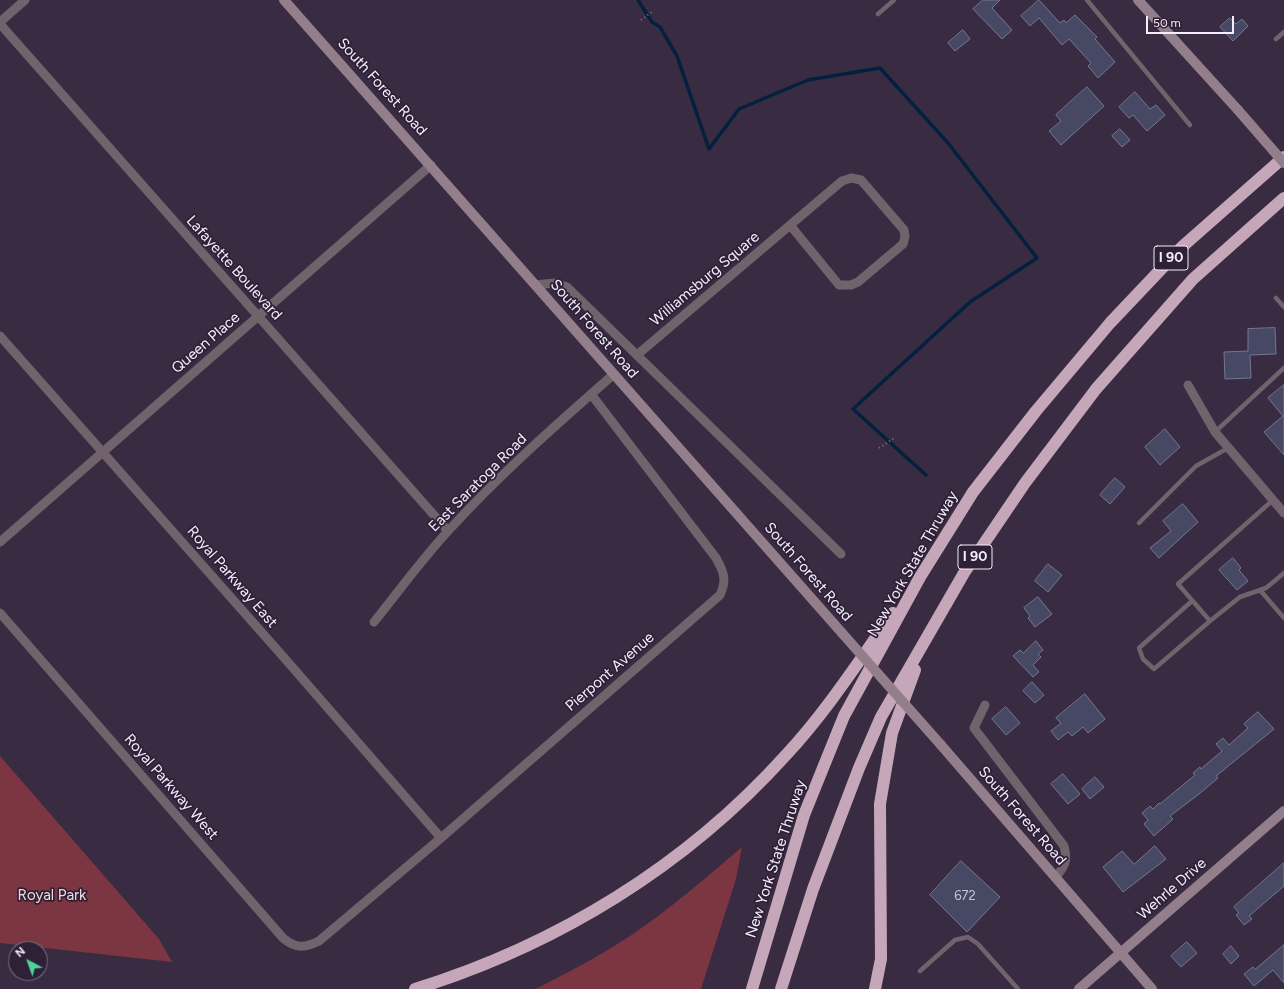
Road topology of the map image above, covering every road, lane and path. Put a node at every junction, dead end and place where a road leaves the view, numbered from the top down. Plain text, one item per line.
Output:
1 (25, 0) edge
2 (284, 0) edge
3 (894, 0) edge
4 (1087, 0) edge
5 (1138, 0) edge
6 (653, 11) dead end
7 (878, 14) dead end
8 (641, 20) dead end
9 (0, 23) edge
10 (1284, 32) edge
11 (1276, 39) dead end
12 (1190, 125) dead end
13 (1284, 157) edge
14 (1284, 163) edge
15 (431, 165) junction
16 (1284, 198) edge
17 (790, 225) junction
18 (535, 285) junction
19 (1276, 298) dead end
20 (1284, 307) edge
21 (258, 316) junction
22 (0, 336) edge
23 (637, 355) junction
24 (1284, 368) edge
25 (614, 374) junction
26 (1188, 385) dead end
27 (591, 394) junction
28 (1215, 432) junction
29 (896, 437) dead end
30 (879, 448) dead end
31 (1228, 448) junction
32 (103, 452) junction
33 (1273, 500) junction
34 (1284, 512) edge
35 (1139, 523) dead end
36 (448, 531) junction
37 (0, 542) edge
38 (841, 554) dead end
39 (1284, 573) edge
40 (920, 577) junction
41 (1260, 590) junction
42 (1192, 601) junction
43 (0, 613) edge
44 (1284, 618) edge
45 (1210, 621) junction
46 (374, 622) dead end
47 (925, 641) junction
48 (985, 705) dead end
49 (1284, 811) edge
50 (441, 838) junction
51 (1056, 877) junction
52 (331, 930) joint
53 (1122, 952) junction
54 (920, 971) dead end
55 (415, 989) edge
56 (752, 989) edge
57 (781, 989) edge
58 (875, 989) edge
59 (1018, 989) edge
60 (1079, 989) edge
61 (1152, 989) edge

1 - 9 street
2 - 15 street, South Forest Road
3 - 7 lane
4 - 12 lane
5 - 14 street, bridge
6 - 8 path
9 - 21 street, Lafayette Boulevard
10 - 11 lane
13 - 40 highway, New York State Thruway / I 90
15 - 18 street, South Forest Road
15 - 21 street, Queen Place
16 - 47 highway, I 90
17 - 17 street, Williamsburg Square
17 - 23 street, Williamsburg Square
18 - 23 street, South Forest Road
18 - 25 street, South Forest Road
19 - 20 lane
21 - 32 street, Queen Place
21 - 36 street, Lafayette Boulevard
22 - 32 street, Royal Parkway East
23 - 38 street, South Forest Road
24 - 28 lane
25 - 27 street, East Saratoga Road
25 - 51 street, South Forest Road, bridge
26 - 28 street
27 - 36 street, East Saratoga Road
27 - 50 street, Pierpont Avenue
28 - 31 street
29 - 30 path
31 - 33 street
31 - 35 lane
32 - 37 street, Queen Place
32 - 50 street, Royal Parkway East
33 - 34 street
33 - 42 lane
36 - 46 street, East Saratoga Road
39 - 41 lane
40 - 55 highway
40 - 56 highway, New York State Thruway / I 90
41 - 44 lane
41 - 45 lane
42 - 45 lane
42 - 45 lane
43 - 52 street, Royal Parkway West
47 - 57 highway, I 90
47 - 58 highway
48 - 51 street
49 - 53 street, Wehrle Drive
50 - 52 street, Pierpont Avenue
51 - 53 street, South Forest Road
53 - 60 street, Wehrle Drive
53 - 61 street, South Forest Road
54 - 59 lane

